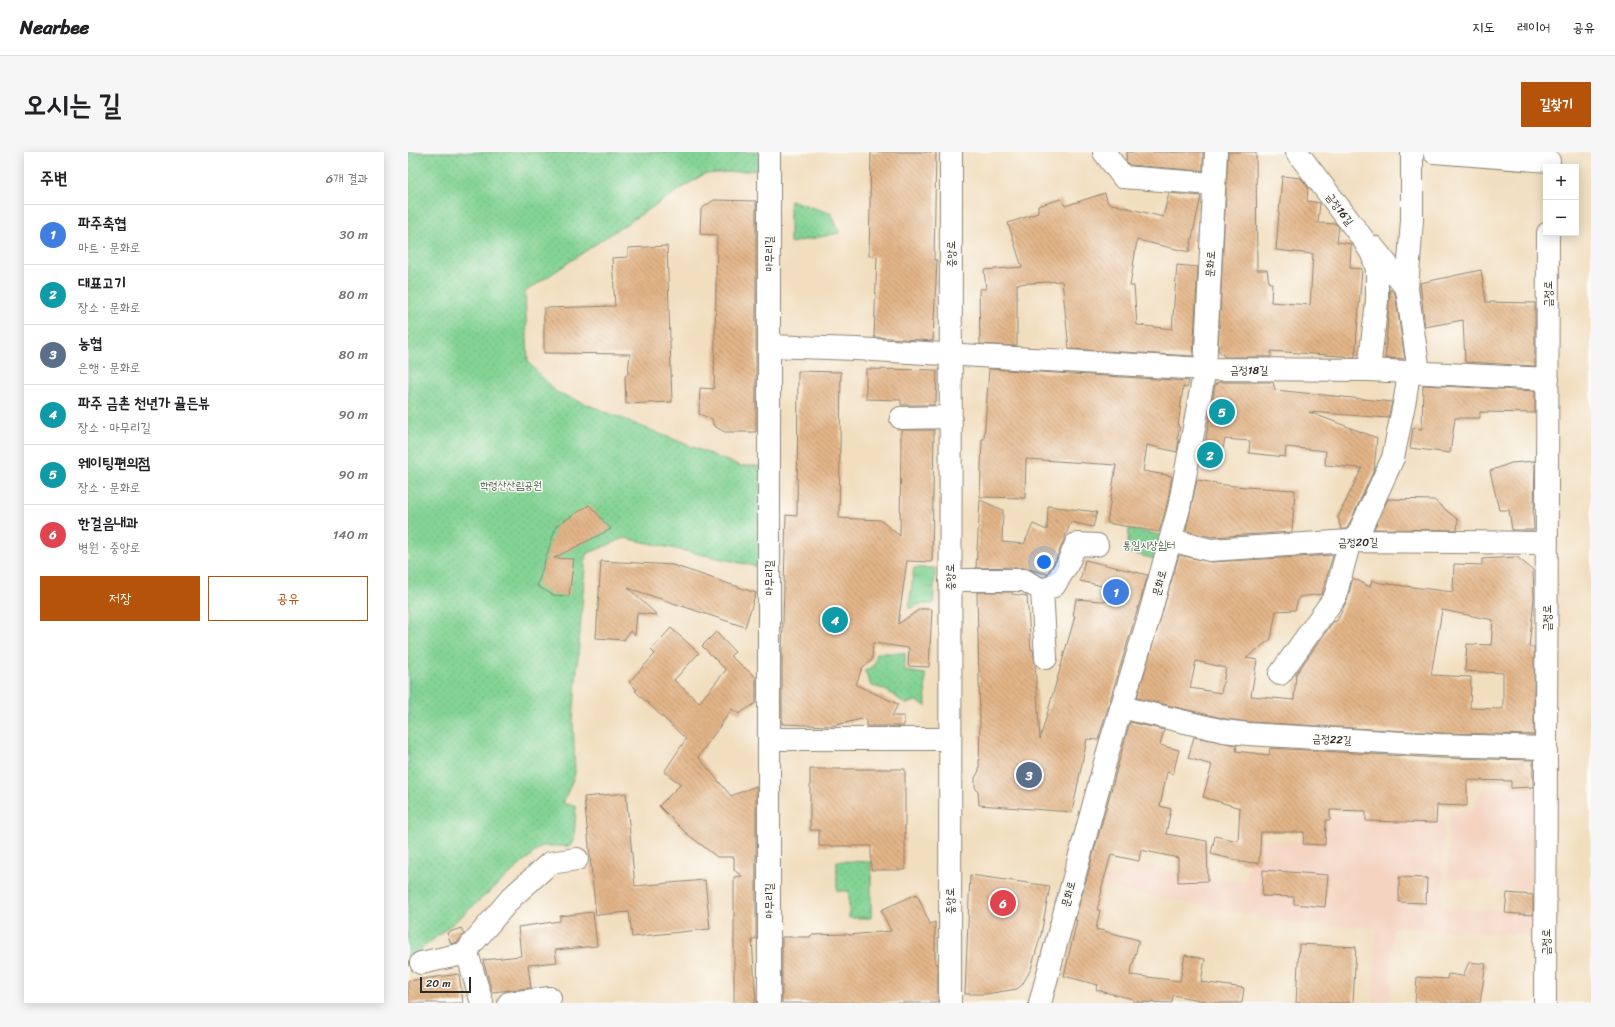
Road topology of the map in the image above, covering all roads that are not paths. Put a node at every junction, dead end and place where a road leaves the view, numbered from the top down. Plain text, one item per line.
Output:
1 (769, 152) edge
2 (951, 152) edge
3 (1104, 152) edge
4 (1216, 152) edge
5 (1297, 152) edge
6 (1412, 152) edge
7 (1434, 152) edge
8 (1549, 160) edge
9 (1213, 184) junction
10 (1548, 236) edge
11 (1363, 239) junction
12 (1407, 289) junction
13 (769, 346) junction
14 (950, 354) junction
15 (1205, 369) junction
16 (1369, 370) junction
17 (1414, 372) junction
18 (1548, 379) junction
19 (950, 417) junction
20 (901, 418) dead end
21 (1171, 540) junction
22 (1353, 541) junction
23 (1547, 543) junction
24 (1097, 545) dead end
25 (950, 580) junction
26 (1042, 590) junction
27 (1046, 658) dead end
28 (1280, 674) dead end
29 (1121, 707) junction
30 (769, 739) junction
31 (950, 739) junction
32 (1546, 748) junction
33 (577, 859) dead end
34 (467, 953) junction
35 (421, 963) dead end
36 (550, 998) dead end
37 (482, 1003) edge
38 (510, 1003) edge
39 (769, 1003) edge
40 (950, 1003) edge
41 (1040, 1003) edge
42 (1545, 1003) edge

1 - 13 street, 마무리길
2 - 14 street, 중앙로
3 - 9 street
4 - 9 street, 문화로
5 - 11 street, 금정16길
6 - 12 street
7 - 8 street
9 - 15 street, 문화로
10 - 18 street, 금정로
11 - 12 street
11 - 16 street, 금정16길
12 - 17 street
13 - 14 street, 금정18길
13 - 30 street, 마무리길
14 - 15 street, 금정18길
14 - 19 street, 중앙로
15 - 16 street, 금정18길
15 - 21 street, 문화로
16 - 17 street, 금정18길
17 - 18 street, 금정18길
17 - 22 street
18 - 23 street, 금정로
19 - 20 street
19 - 25 street, 중앙로
21 - 22 street, 금정20길
21 - 29 street, 문화로
22 - 23 street, 금정20길
22 - 28 street
23 - 32 street, 금정로
24 - 26 street
25 - 26 street
25 - 31 street, 중앙로
26 - 27 street
29 - 32 street, 금정22길
29 - 41 street, 문화로
30 - 31 street
30 - 39 street, 마무리길
31 - 40 street, 중앙로
32 - 42 street, 금정로
33 - 34 street
34 - 35 street
34 - 37 street
36 - 38 street

